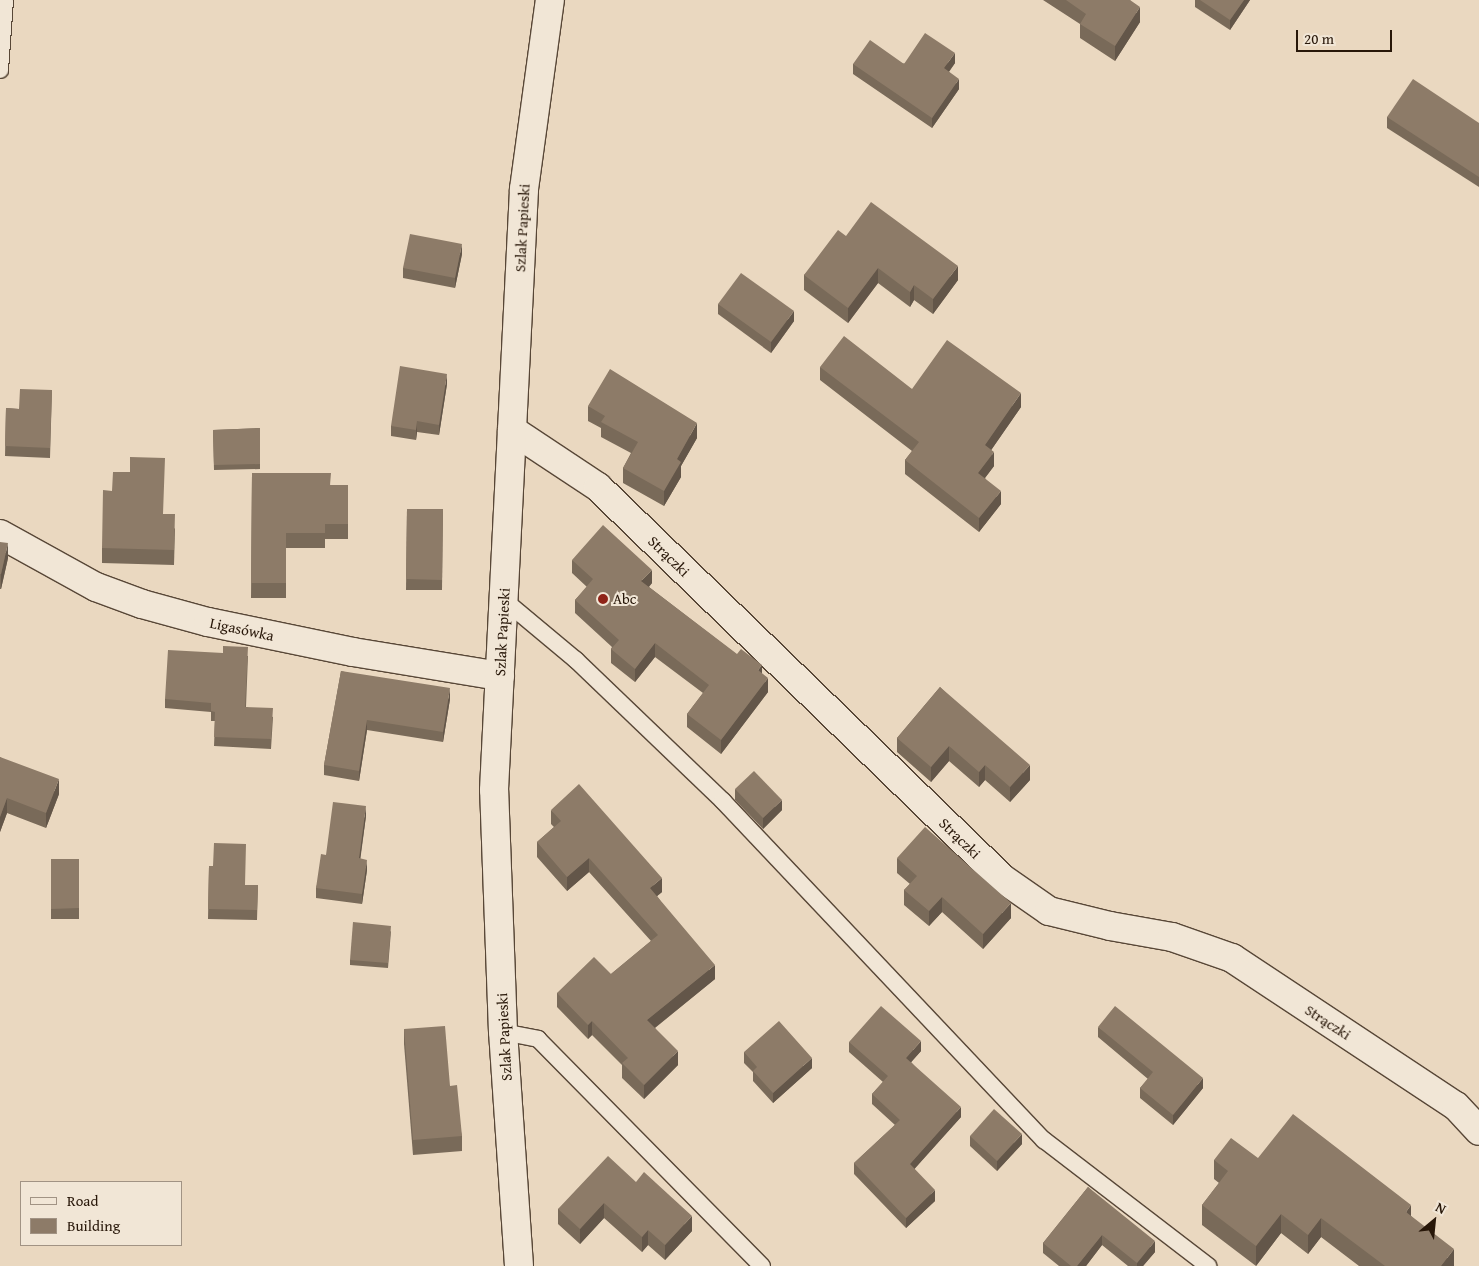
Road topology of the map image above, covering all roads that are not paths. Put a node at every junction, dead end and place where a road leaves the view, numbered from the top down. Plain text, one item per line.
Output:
1 (5, 0) edge
2 (550, 0) edge
3 (0, 70) edge
4 (512, 430) junction
5 (0, 534) edge
6 (504, 600) junction
7 (500, 676) junction
8 (503, 1032) junction
9 (1479, 1132) edge
10 (519, 1266) edge
11 (762, 1266) edge
12 (1208, 1266) edge

1 - 3 lane
2 - 4 street, Szlak Papieski
4 - 6 street, Szlak Papieski
4 - 9 street, Strączki
5 - 7 street, Ligasówka
6 - 7 street, Szlak Papieski
6 - 12 lane
7 - 8 street, Szlak Papieski
8 - 10 street, Szlak Papieski
8 - 11 lane

